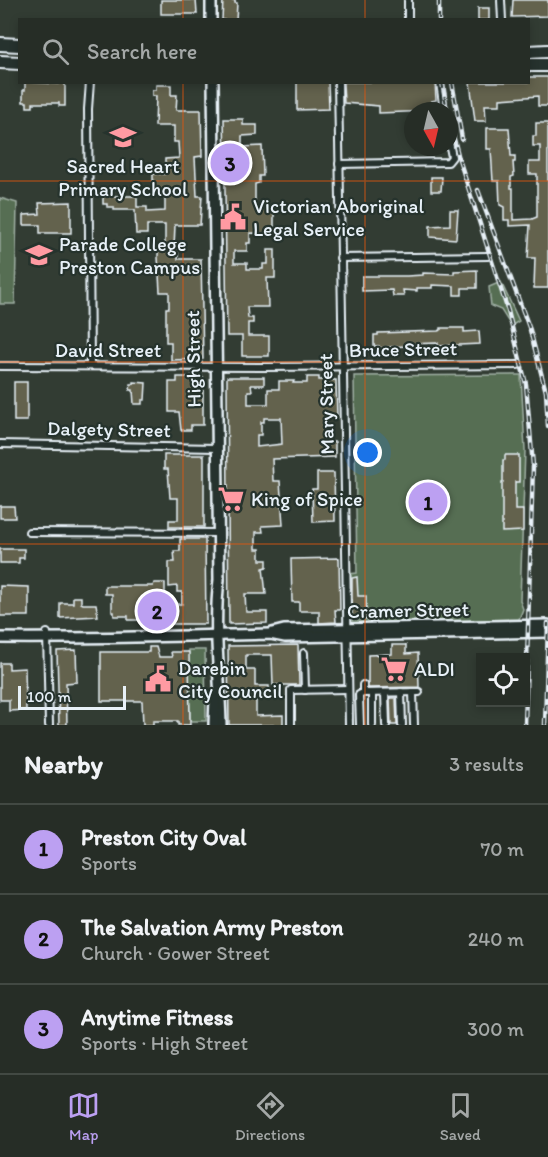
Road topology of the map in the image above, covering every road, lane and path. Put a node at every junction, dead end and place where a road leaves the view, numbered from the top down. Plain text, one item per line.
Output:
1 (211, 0) edge
2 (408, 0) edge
3 (501, 0) edge
4 (211, 18) edge
5 (408, 18) edge
6 (502, 18) edge
7 (0, 44) edge
8 (18, 45) edge
9 (548, 51) edge
10 (530, 52) edge
11 (0, 62) edge
12 (18, 63) edge
13 (530, 65) edge
14 (548, 65) edge
15 (213, 84) edge
16 (220, 84) edge
17 (338, 84) edge
18 (440, 84) edge
19 (88, 85) edge
20 (213, 96) junction
21 (443, 102) edge
22 (452, 156) edge
23 (339, 164) junction
24 (488, 256) dead end
25 (340, 258) junction
26 (518, 365) dead end
27 (0, 366) edge
28 (90, 366) junction
29 (214, 366) junction
30 (342, 366) junction
31 (0, 444) edge
32 (215, 448) junction
33 (29, 532) dead end
34 (215, 533) junction
35 (548, 625) edge
36 (548, 632) edge
37 (0, 633) edge
38 (346, 633) junction
39 (217, 635) junction
40 (47, 636) junction
41 (0, 638) edge
42 (304, 653) dead end
43 (217, 680) junction
44 (363, 685) dead end
45 (347, 689) junction
46 (305, 690) junction
47 (363, 693) junction
48 (372, 693) junction
49 (385, 693) junction
50 (401, 693) junction
51 (49, 725) edge
52 (214, 725) edge
53 (221, 725) edge
54 (291, 725) edge
55 (349, 725) edge
56 (360, 725) edge
57 (372, 725) edge
58 (386, 725) edge
59 (402, 725) edge
60 (414, 725) edge

1 - 4 street
2 - 5 street
3 - 6 street
7 - 8 highway
9 - 10 highway
11 - 12 highway
13 - 14 highway
15 - 20 street, High Street
16 - 20 street
17 - 23 street, Mary Street
18 - 21 street
19 - 28 street
20 - 29 street, High Street
22 - 23 street
23 - 25 street, Mary Street
24 - 25 street
25 - 30 street, Mary Street
26 - 30 street, Bruce Street
27 - 28 street, David Street
28 - 29 street, David Street
29 - 30 street, Bruce Street
29 - 32 street, High Street
30 - 38 street, Mary Street
31 - 32 street, Dalgety Street
32 - 34 street, High Street
33 - 34 street
34 - 39 street, High Street
35 - 38 street, Cramer Street
36 - 38 street, Cramer Street
37 - 40 street
38 - 39 street, Cramer Street
38 - 45 street, Mary Street
39 - 40 street, Cramer Street
39 - 43 street, High Street
40 - 41 street
40 - 51 street
42 - 46 street
43 - 52 street, High Street
43 - 53 street, High Street
44 - 47 street
45 - 46 street
45 - 55 street, Mary Street
46 - 54 street
47 - 48 street
47 - 56 street
48 - 49 street
48 - 57 street
49 - 50 street
49 - 58 street
50 - 59 street
50 - 60 street

